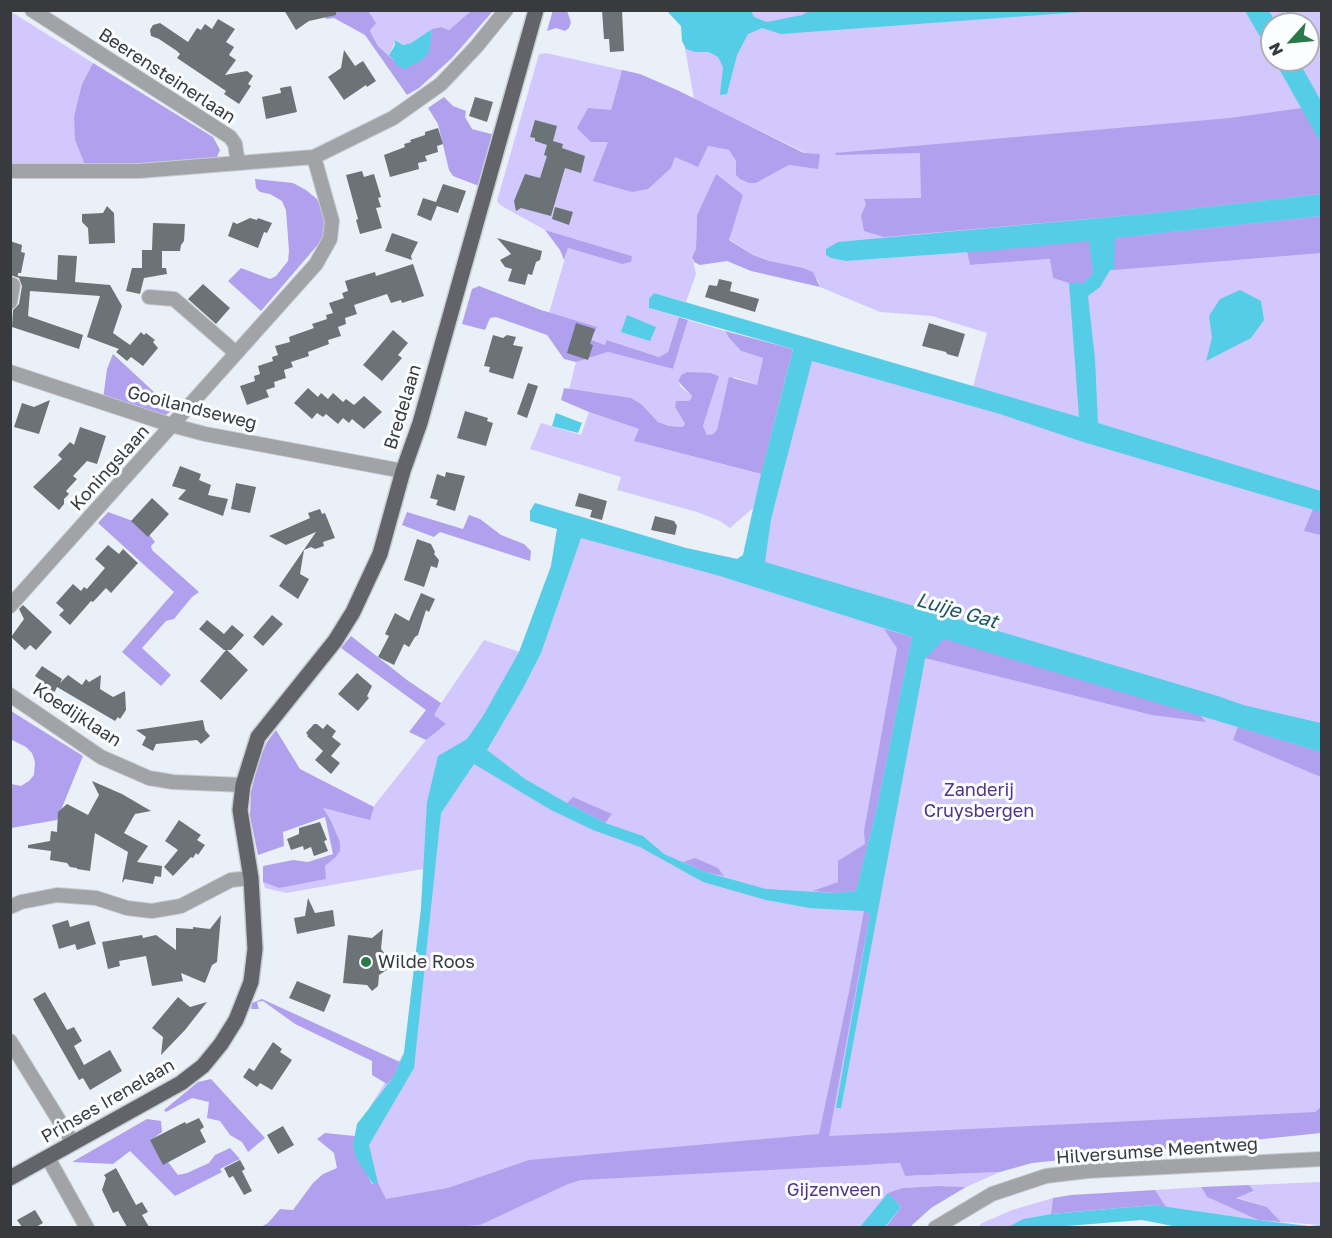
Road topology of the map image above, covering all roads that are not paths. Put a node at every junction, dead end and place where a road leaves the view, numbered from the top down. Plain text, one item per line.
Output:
1 (32, 10) edge
2 (506, 10) edge
3 (536, 10) edge
4 (314, 157) junction
5 (238, 163) junction
6 (10, 171) edge
7 (10, 284) edge
8 (149, 297) dead end
9 (10, 302) edge
10 (236, 352) junction
11 (10, 372) edge
12 (171, 425) junction
13 (403, 471) junction
14 (10, 606) edge
15 (10, 695) edge
16 (243, 785) junction
17 (250, 878) junction
18 (10, 907) edge
19 (10, 1041) edge
20 (73, 1143) junction
21 (48, 1158) junction
22 (1322, 1159) edge
23 (10, 1178) edge
24 (87, 1227) edge
25 (935, 1227) edge

1 - 5 street, Beerensteinerlaan
2 - 4 street
3 - 13 main road, Bredelaan
4 - 5 street
4 - 10 street, Koningslaan
5 - 6 street
7 - 9 street
8 - 10 street
10 - 12 street, Koningslaan
11 - 12 street, Gooilandseweg
12 - 13 street, Gooilandseweg
12 - 14 street, Koningslaan
13 - 16 main road, Bredelaan
15 - 16 street, Koedijklaan
16 - 17 main road
17 - 18 street
17 - 20 main road, Prinses Irenelaan
19 - 20 street
20 - 21 main road, Prinses Irenelaan
21 - 23 main road, Prinses Irenelaan
21 - 24 street
22 - 25 street, Hilversumse Meentweg

